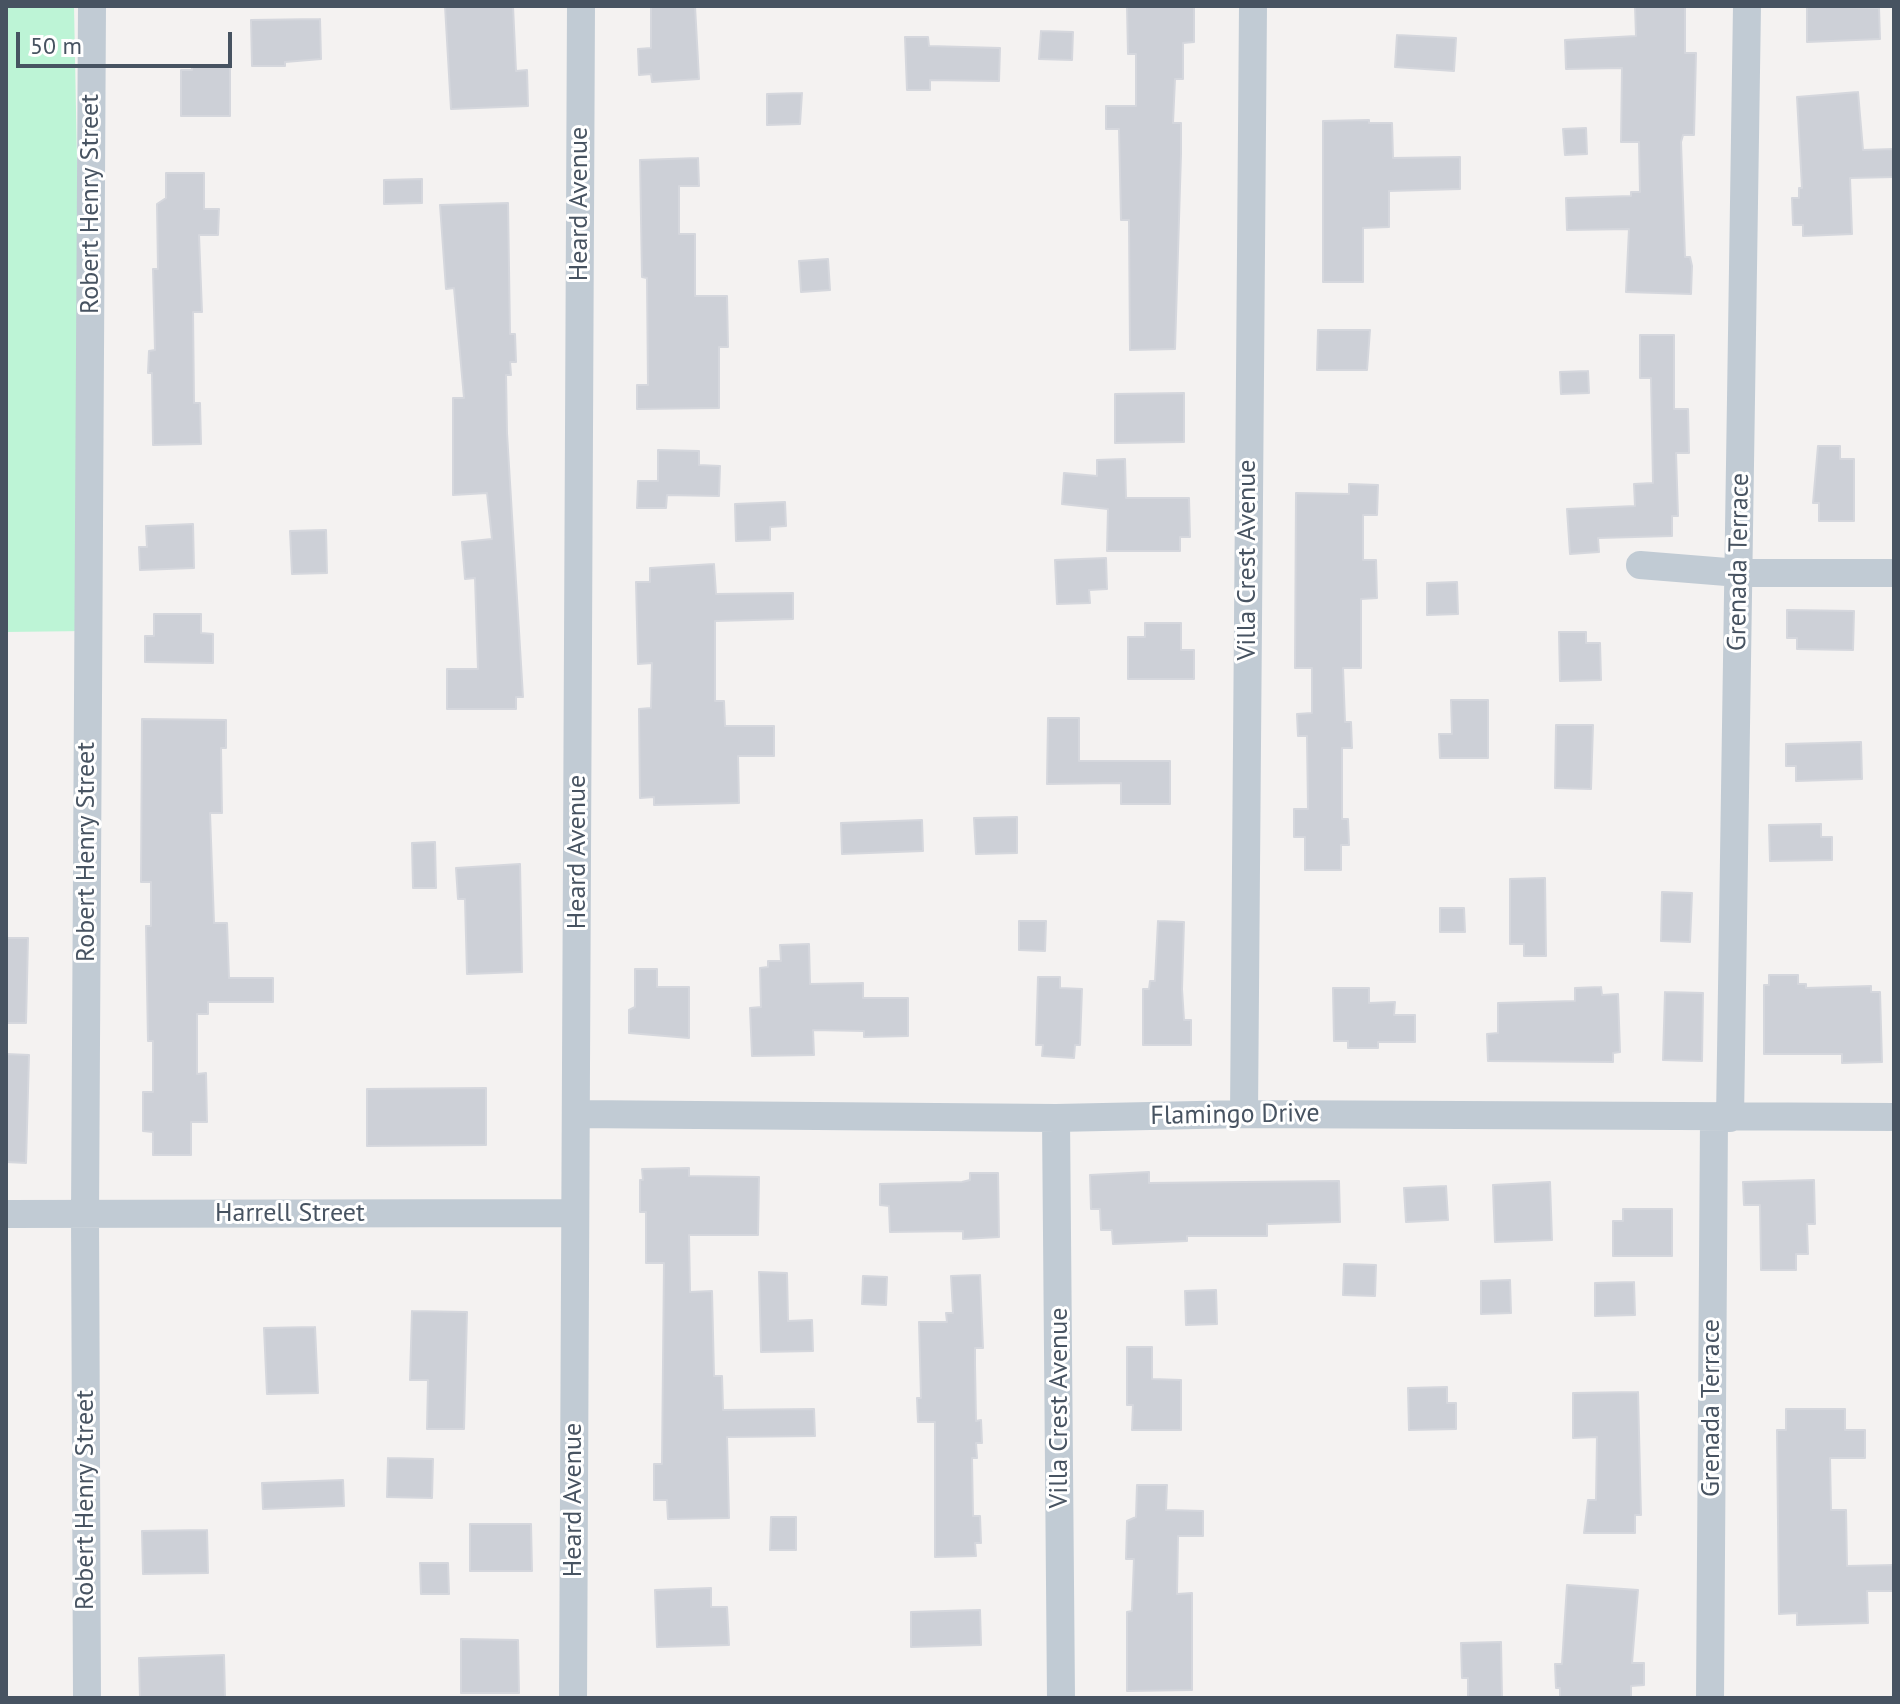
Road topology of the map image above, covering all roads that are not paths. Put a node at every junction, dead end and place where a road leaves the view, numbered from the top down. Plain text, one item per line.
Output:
1 (92, 6) edge
2 (581, 6) edge
3 (1253, 6) edge
4 (1747, 6) edge
5 (1640, 565) dead end
6 (1739, 573) junction
7 (1894, 573) edge
8 (577, 1114) junction
9 (1244, 1114) junction
10 (1894, 1117) edge
11 (1056, 1118) junction
12 (1722, 1118) junction
13 (574, 1213) junction
14 (6, 1214) edge
15 (85, 1214) junction
16 (87, 1698) edge
17 (573, 1698) edge
18 (1061, 1698) edge
19 (1710, 1698) edge

1 - 15 street, Robert Henry Street
2 - 8 street, Heard Avenue
3 - 9 street, Villa Crest Avenue
4 - 6 street, Grenada Terrace
5 - 6 street
6 - 7 street
6 - 12 street, Grenada Terrace
8 - 11 street, Flamingo Drive
8 - 13 street, Heard Avenue
9 - 11 street, Flamingo Drive
9 - 12 street, Flamingo Drive
10 - 12 street, Flamingo Drive
11 - 18 street, Villa Crest Avenue
12 - 19 street, Grenada Terrace
13 - 15 street, Harrell Street
13 - 17 street, Heard Avenue
14 - 15 street, Harrell Street
15 - 16 street, Robert Henry Street

